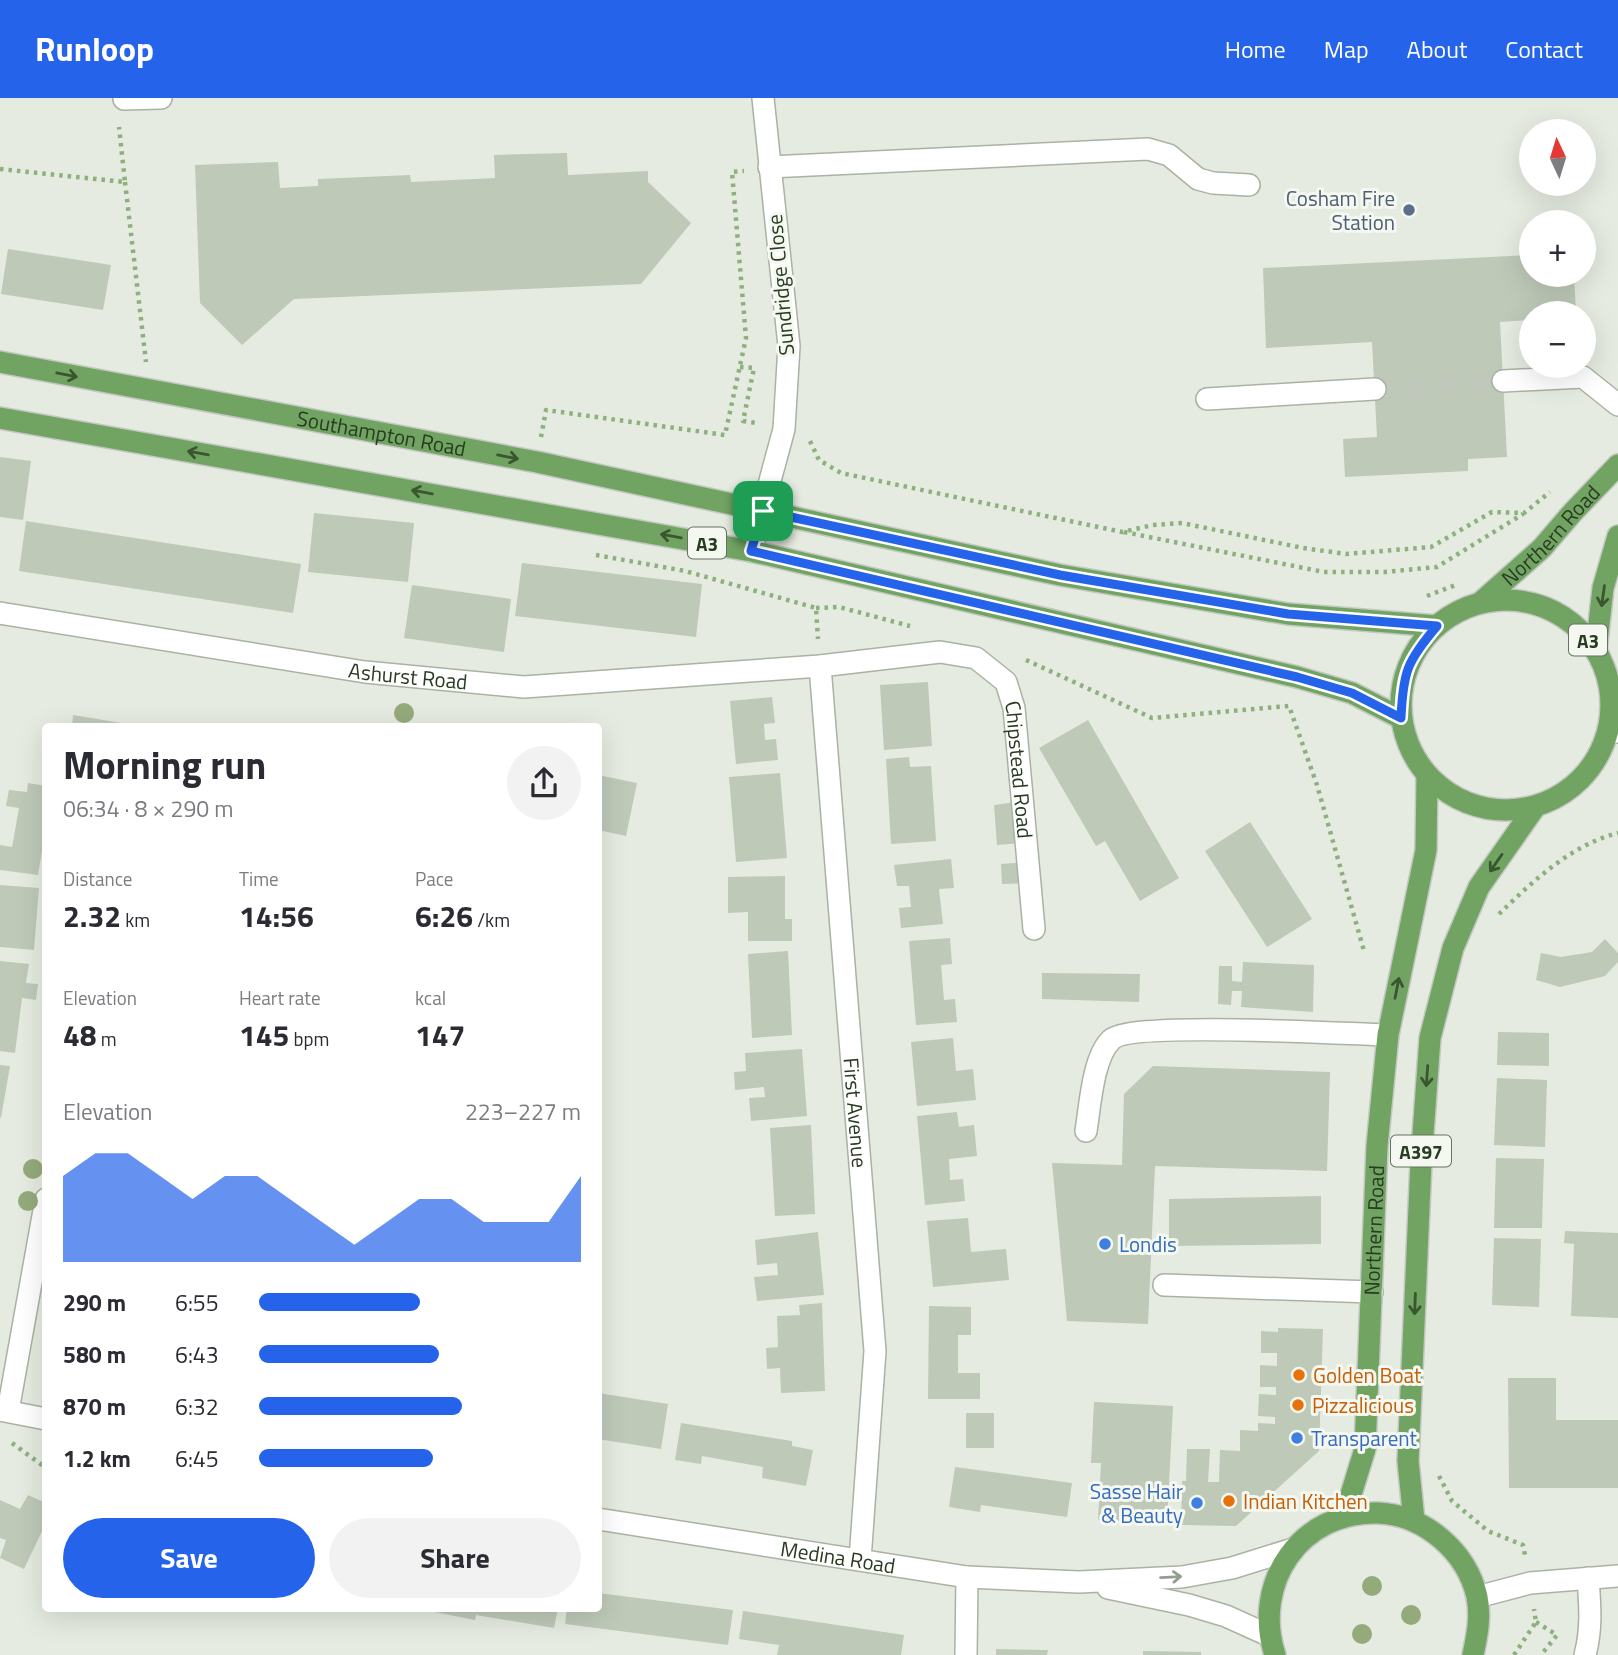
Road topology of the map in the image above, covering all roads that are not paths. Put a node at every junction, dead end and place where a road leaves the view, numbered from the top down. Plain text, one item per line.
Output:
1 (161, 98) edge
2 (763, 98) edge
3 (124, 99) edge
4 (769, 167) junction
5 (1249, 185) dead end
6 (0, 362) edge
7 (1503, 381) tunnel mouth
8 (1375, 388) tunnel mouth
9 (1207, 399) dead end
10 (1618, 405) edge
11 (0, 418) edge
12 (1618, 465) edge
13 (763, 511) junction
14 (1618, 536) edge
15 (751, 551) junction
16 (1480, 603) junction
17 (0, 612) edge
18 (1437, 626) junction
19 (1596, 652) junction
20 (820, 666) junction
21 (1401, 718) junction
22 (1613, 731) edge
23 (1427, 776) junction
24 (1535, 807) junction
25 (1034, 929) dead end
26 (1388, 1035) junction
27 (1086, 1131) dead end
28 (42, 1219) edge
29 (1164, 1285) dead end
30 (1371, 1292) junction
31 (4, 1411) edge
32 (42, 1418) edge
33 (1344, 1517) junction
34 (602, 1520) edge
35 (1414, 1521) junction
36 (1293, 1549) junction
37 (860, 1560) junction
38 (1618, 1576) edge
39 (967, 1577) junction
40 (1588, 1578) junction
41 (1079, 1582) junction
42 (1477, 1597) junction
43 (1271, 1645) edge
44 (966, 1655) edge
45 (1473, 1655) edge
46 (1585, 1655) edge

1 - 3 street
2 - 4 street, Sundridge Close
4 - 5 street
4 - 13 street, Sundridge Close
6 -> 13 main road, Southampton Road / A3
7 - 10 street
8 - 9 street
15 -> 11 main road, A3
12 - 16 main road, Northern Road / A3
13 - 15 street
13 - 18 main road, Southampton Road / A3
14 -> 19 main road, A3
15 - 21 main road, A3
16 - 18 main road, A3
16 - 19 main road, A3
17 - 20 street, Ashurst Road
18 - 21 main road, A3
19 - 22 main road, A3
20 - 25 street, Chipstead Road
20 - 37 street, First Avenue
21 - 23 main road, A3
22 - 24 main road, A3
23 - 24 main road, A3
26 -> 23 main road, Northern Road / A397
24 -> 35 main road, Northern Road / A397
26 - 27 street
26 - 30 main road, Northern Road / A397
28 - 31 street
29 - 30 street
30 - 33 main road, Northern Road / A397
31 - 32 street
33 - 35 main road
33 - 36 main road
34 - 37 street, Medina Road
35 - 42 main road
41 -> 36 street, Medina Road
36 - 43 main road
37 - 39 street, Medina Road
38 - 40 street
39 - 41 street, Medina Road
39 - 44 street
40 - 42 street
40 - 46 street
41 - 43 street, Medina Road
42 - 45 main road

